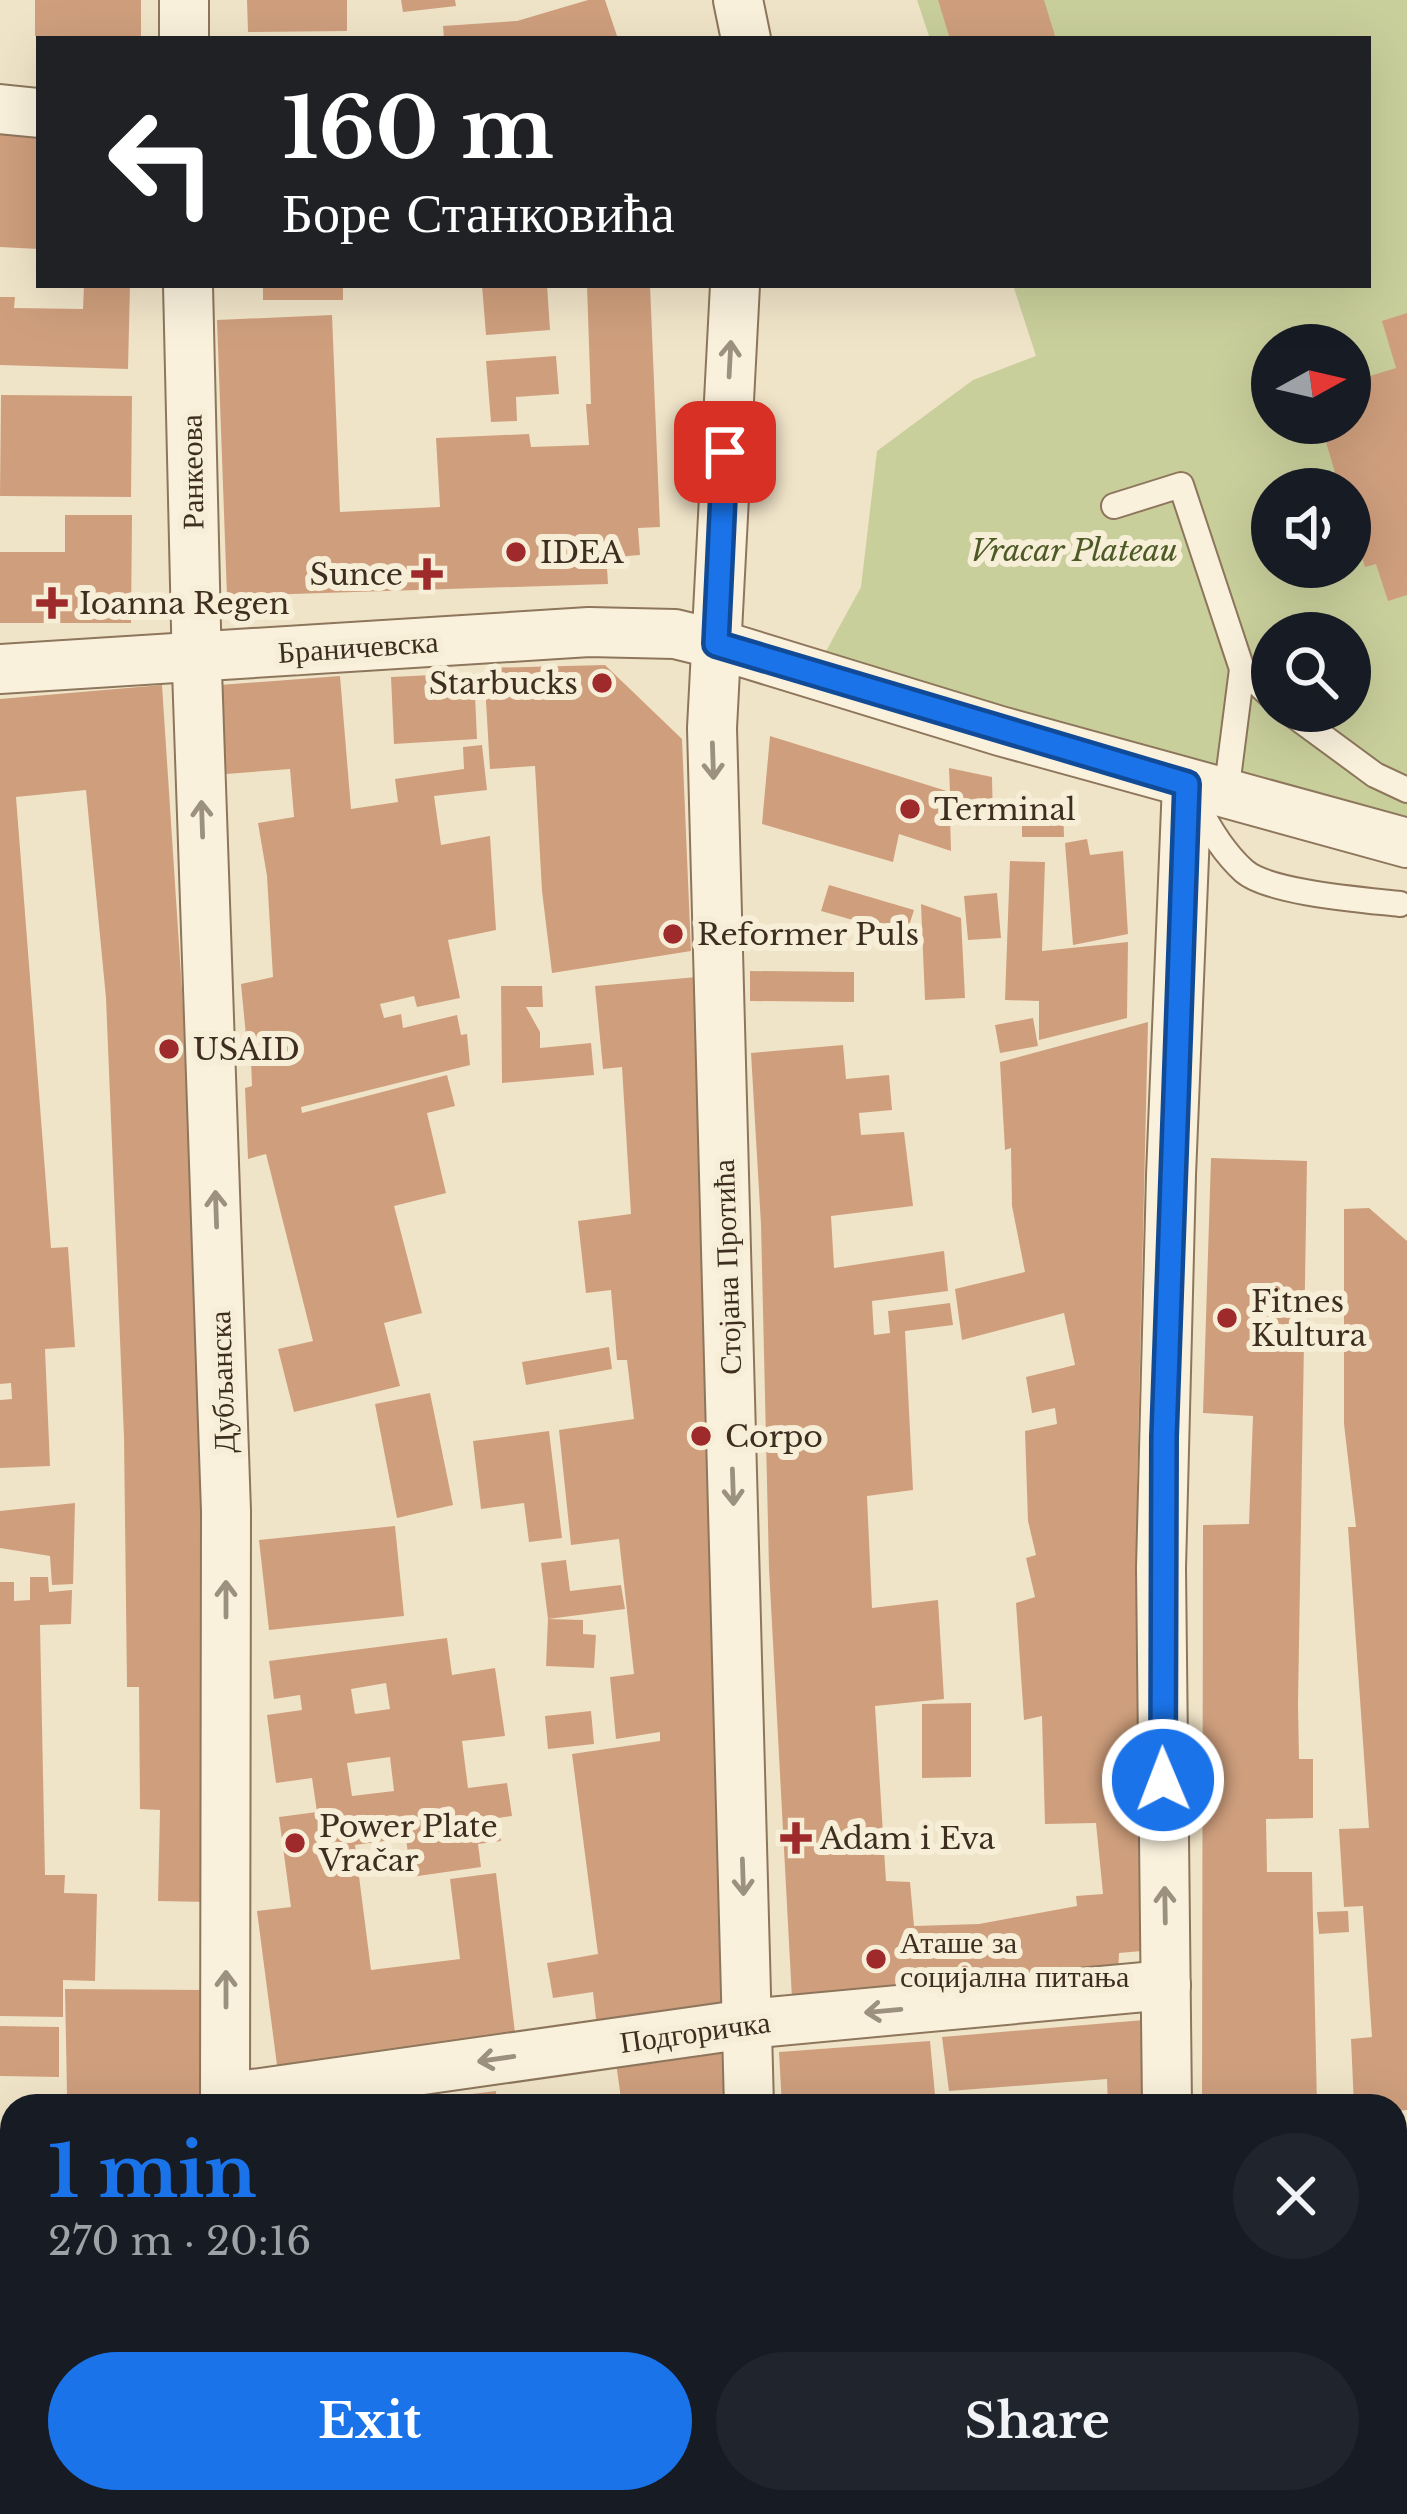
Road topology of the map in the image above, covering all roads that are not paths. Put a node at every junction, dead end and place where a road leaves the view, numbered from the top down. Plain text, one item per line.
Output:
1 (184, 0) edge
2 (738, 0) edge
3 (184, 36) edge
4 (745, 36) edge
5 (0, 109) edge
6 (36, 113) edge
7 (188, 288) edge
8 (735, 288) edge
9 (1114, 506) dead end
10 (716, 644) junction
11 (196, 658) junction
12 (0, 669) edge
13 (1242, 669) junction
14 (1251, 677) edge
15 (1317, 732) edge
16 (1207, 789) junction
17 (1407, 790) edge
18 (1407, 843) edge
19 (1400, 904) dead end
20 (1166, 1985) junction
21 (747, 2024) junction
22 (225, 2094) edge
23 (279, 2094) edge
24 (749, 2094) edge
25 (1167, 2094) edge

1 - 3 street
2 - 4 street
5 - 6 street
7 - 11 street, Ранкеова
10 -> 8 street, Стојана Протића
9 - 13 lane
10 - 11 street, Браничевска
10 - 16 street, Браничевска
10 -> 21 street, Стојана Протића
11 - 12 street, Браничевска
22 -> 11 street, Дубљанска
13 - 14 lane
13 - 16 lane
15 - 17 lane
16 - 18 street, Браничевска
16 - 19 lane
20 -> 16 street
20 -> 21 street, Подгоричка
20 - 25 street
21 -> 23 street, Подгоричка
21 - 24 street, Стојана Протића

